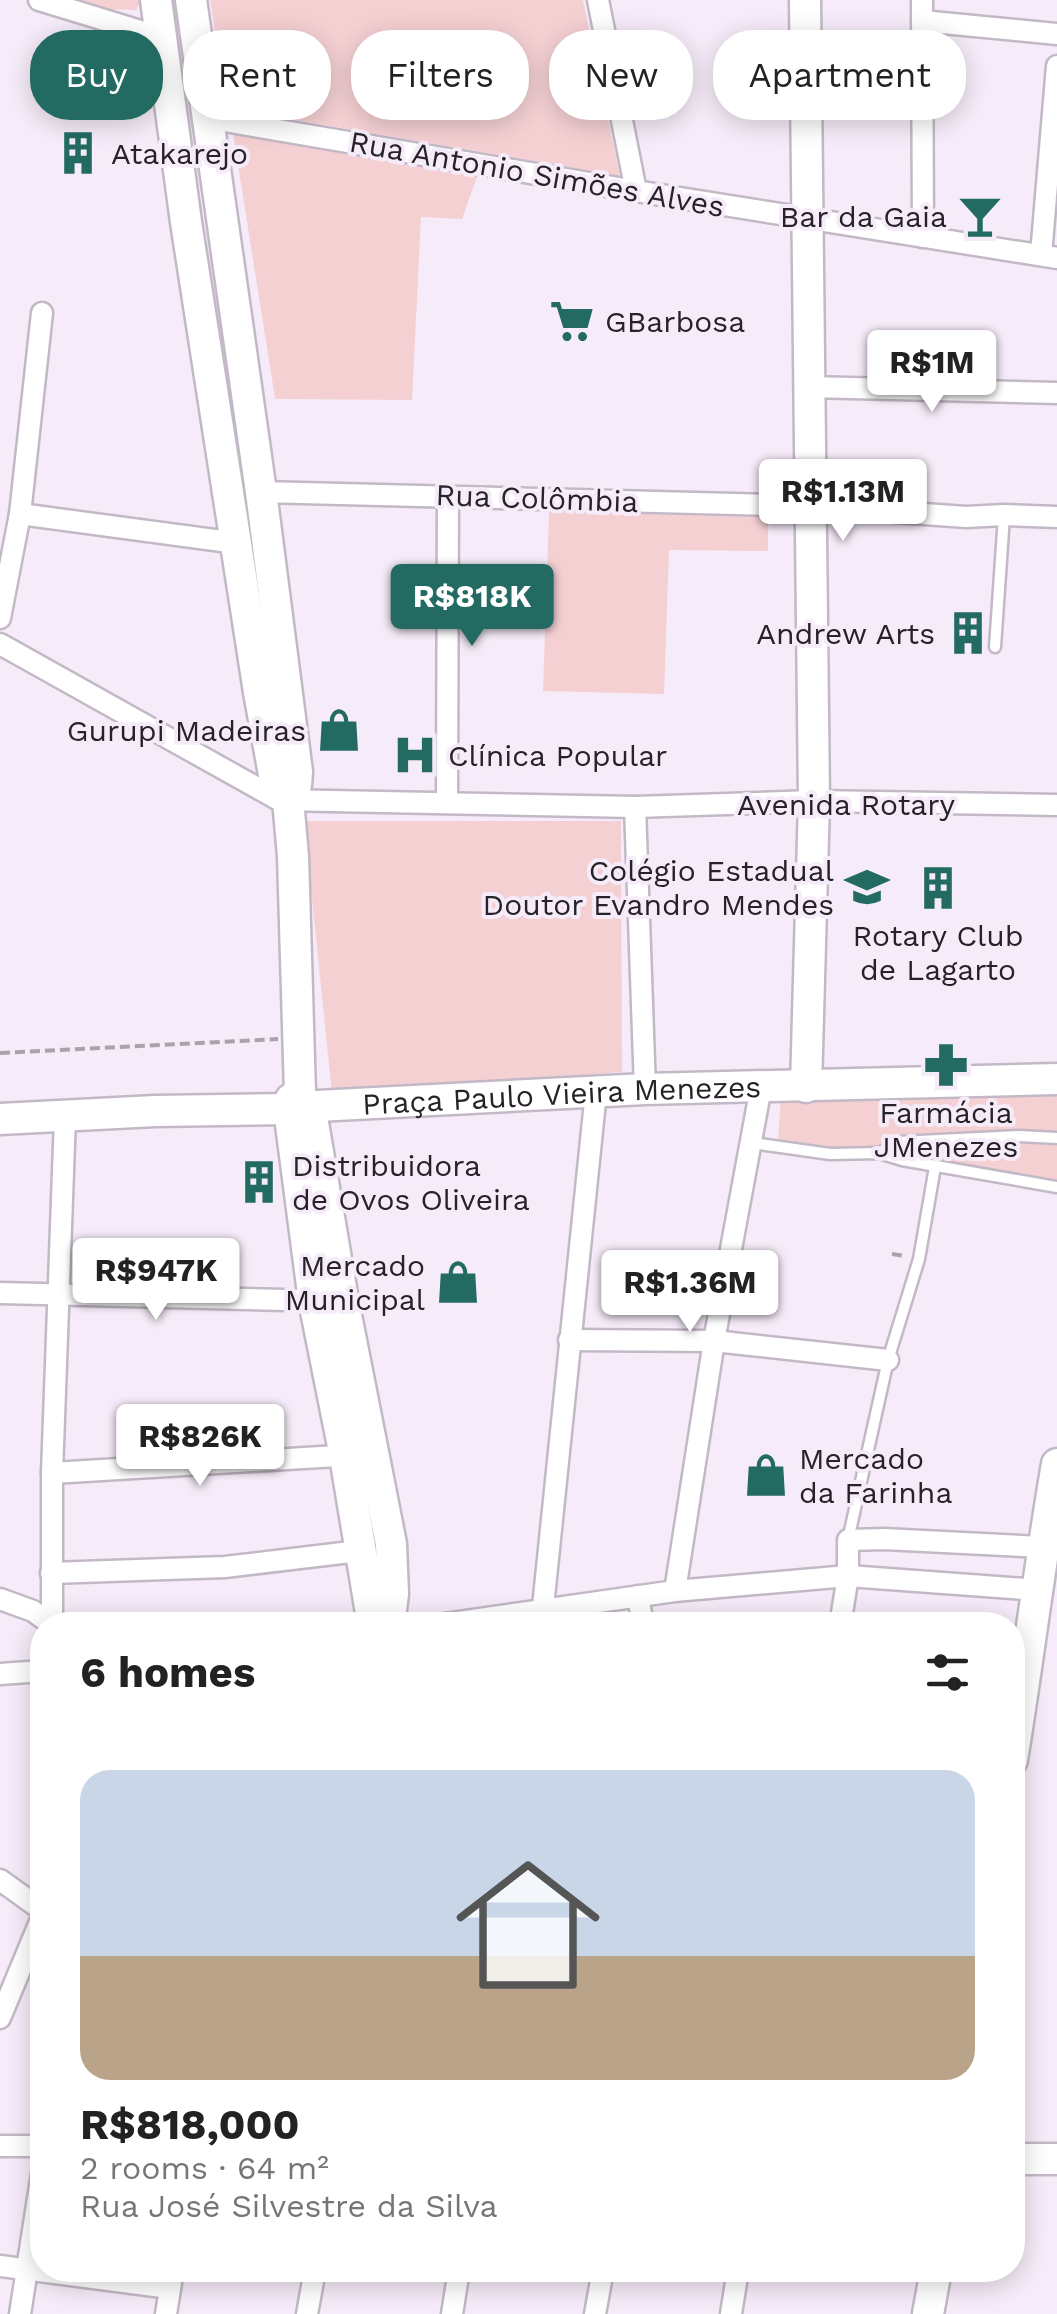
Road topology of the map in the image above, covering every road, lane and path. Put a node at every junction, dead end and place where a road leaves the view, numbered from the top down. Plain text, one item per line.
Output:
1 (38, 0) edge
2 (156, 0) edge
3 (191, 0) edge
4 (598, 0) edge
5 (805, 0) edge
6 (922, 11) edge
7 (137, 30) edge
8 (159, 30) edge
9 (195, 30) edge
10 (1057, 34) edge
11 (163, 57) edge
12 (1057, 66) edge
13 (207, 120) edge
14 (219, 120) edge
15 (636, 192) junction
16 (808, 218) junction
17 (923, 237) junction
18 (1049, 256) edge
19 (42, 313) dead end
20 (808, 387) junction
21 (1057, 393) edge
22 (262, 492) junction
23 (448, 496) junction
24 (813, 506) junction
25 (20, 514) junction
26 (1004, 515) junction
27 (1057, 518) edge
28 (237, 543) junction
29 (0, 618) edge
30 (0, 644) edge
31 (995, 647) dead end
32 (288, 800) junction
33 (447, 802) junction
34 (814, 802) junction
35 (1057, 804) edge
36 (635, 806) junction
37 (292, 1038) dead end
38 (0, 1053) edge
39 (1057, 1079) edge
40 (762, 1087) junction
41 (806, 1087) junction
42 (645, 1089) junction
43 (596, 1092) junction
44 (302, 1107) junction
45 (65, 1116) junction
46 (0, 1120) edge
47 (1057, 1138) edge
48 (752, 1144) junction
49 (880, 1153) junction
50 (936, 1166) junction
51 (1057, 1186) edge
52 (0, 1293) edge
53 (58, 1296) junction
54 (328, 1300) junction
55 (569, 1340) junction
56 (714, 1341) junction
57 (888, 1360) junction
58 (359, 1454) junction
59 (1057, 1464) edge
60 (52, 1472) junction
61 (848, 1540) junction
62 (1047, 1543) edge
63 (359, 1552) junction
64 (51, 1572) junction
65 (848, 1576) junction
66 (1038, 1590) junction
67 (674, 1591) junction
68 (638, 1596) junction
69 (0, 1599) edge
70 (378, 1606) edge
71 (34, 1612) edge
72 (52, 1612) edge
73 (544, 1612) edge
74 (563, 1612) edge
75 (641, 1612) edge
76 (842, 1612) edge
77 (1025, 1660) edge
78 (30, 1672) edge
79 (0, 1674) edge
80 (0, 1880) edge
81 (30, 1904) edge
82 (30, 1944) edge
83 (0, 2018) edge
84 (0, 2146) edge
85 (30, 2146) edge
86 (1025, 2159) edge
87 (1057, 2159) edge
88 (30, 2250) edge
89 (0, 2266) edge
90 (27, 2269) junction
91 (30, 2269) edge
92 (171, 2282) edge
93 (313, 2282) edge
94 (457, 2282) edge
95 (601, 2282) edge
96 (736, 2282) edge
97 (934, 2282) edge
98 (20, 2314) edge
99 (166, 2314) edge
100 (307, 2314) edge
101 (452, 2314) edge
102 (595, 2314) edge
103 (730, 2314) edge
104 (928, 2314) edge

1 - 7 street
2 - 8 main road
3 - 9 main road
4 - 15 street
5 - 16 main road
6 - 10 street
6 - 17 street
11 - 28 main road
12 - 18 street
13 - 22 main road
14 - 15 street, Rua Antonio Simões Alves
15 - 16 street, Rua Antonio Simões Alves
16 - 17 street, Rua Antonio Simões Alves
16 - 20 main road
17 - 18 street, Rua Antonio Simões Alves
19 - 25 street
20 - 21 street
20 - 24 main road
22 - 23 street, Rua Colômbia
22 - 32 main road
23 - 24 street, Rua Colômbia
23 - 33 street
24 - 26 street, Rua Colômbia
24 - 34 main road
25 - 28 street
25 - 29 street
26 - 27 street, Rua Colômbia
26 - 31 lane
28 - 32 main road
30 - 32 street
32 - 33 street
32 - 44 main road
33 - 36 street
34 - 35 street, Avenida Rotary
34 - 36 street, Avenida Rotary
34 - 41 main road
36 - 42 street
37 - 38 path
39 - 41 main road, Praça Paulo Vieira Menezes
40 - 41 main road, Praça Paulo Vieira Menezes
40 - 42 main road, Praça Paulo Vieira Menezes
40 - 48 street
42 - 43 main road, Praça Paulo Vieira Menezes
43 - 44 main road, Praça Paulo Vieira Menezes
43 - 55 street
44 - 45 main road, Praça Paulo Vieira Menezes
44 - 54 main road
45 - 46 main road, Praça Paulo Vieira Menezes
45 - 53 street
47 - 49 lane
48 - 49 lane
48 - 56 street
49 - 50 lane
50 - 51 lane
50 - 57 lane
52 - 53 street
53 - 54 street
53 - 60 street
54 - 58 main road
55 - 56 street
55 - 73 street
56 - 57 street
56 - 67 street
57 - 61 lane
58 - 60 street
58 - 63 main road
58 - 70 main road
59 - 62 main road
60 - 64 street
61 - 62 street
61 - 65 street
62 - 66 main road
63 - 64 street
63 - 70 main road
64 - 72 street
65 - 66 street
65 - 67 street
65 - 76 street
66 - 77 main road
67 - 68 street
68 - 74 street
68 - 75 street
69 - 71 street
78 - 79 street
80 - 81 street
82 - 83 street
84 - 85 street
86 - 87 main road
88 - 90 street
89 - 90 street
90 - 91 street
90 - 98 street
92 - 99 street
93 - 100 street
94 - 101 street
95 - 102 street
96 - 103 street
97 - 104 main road

